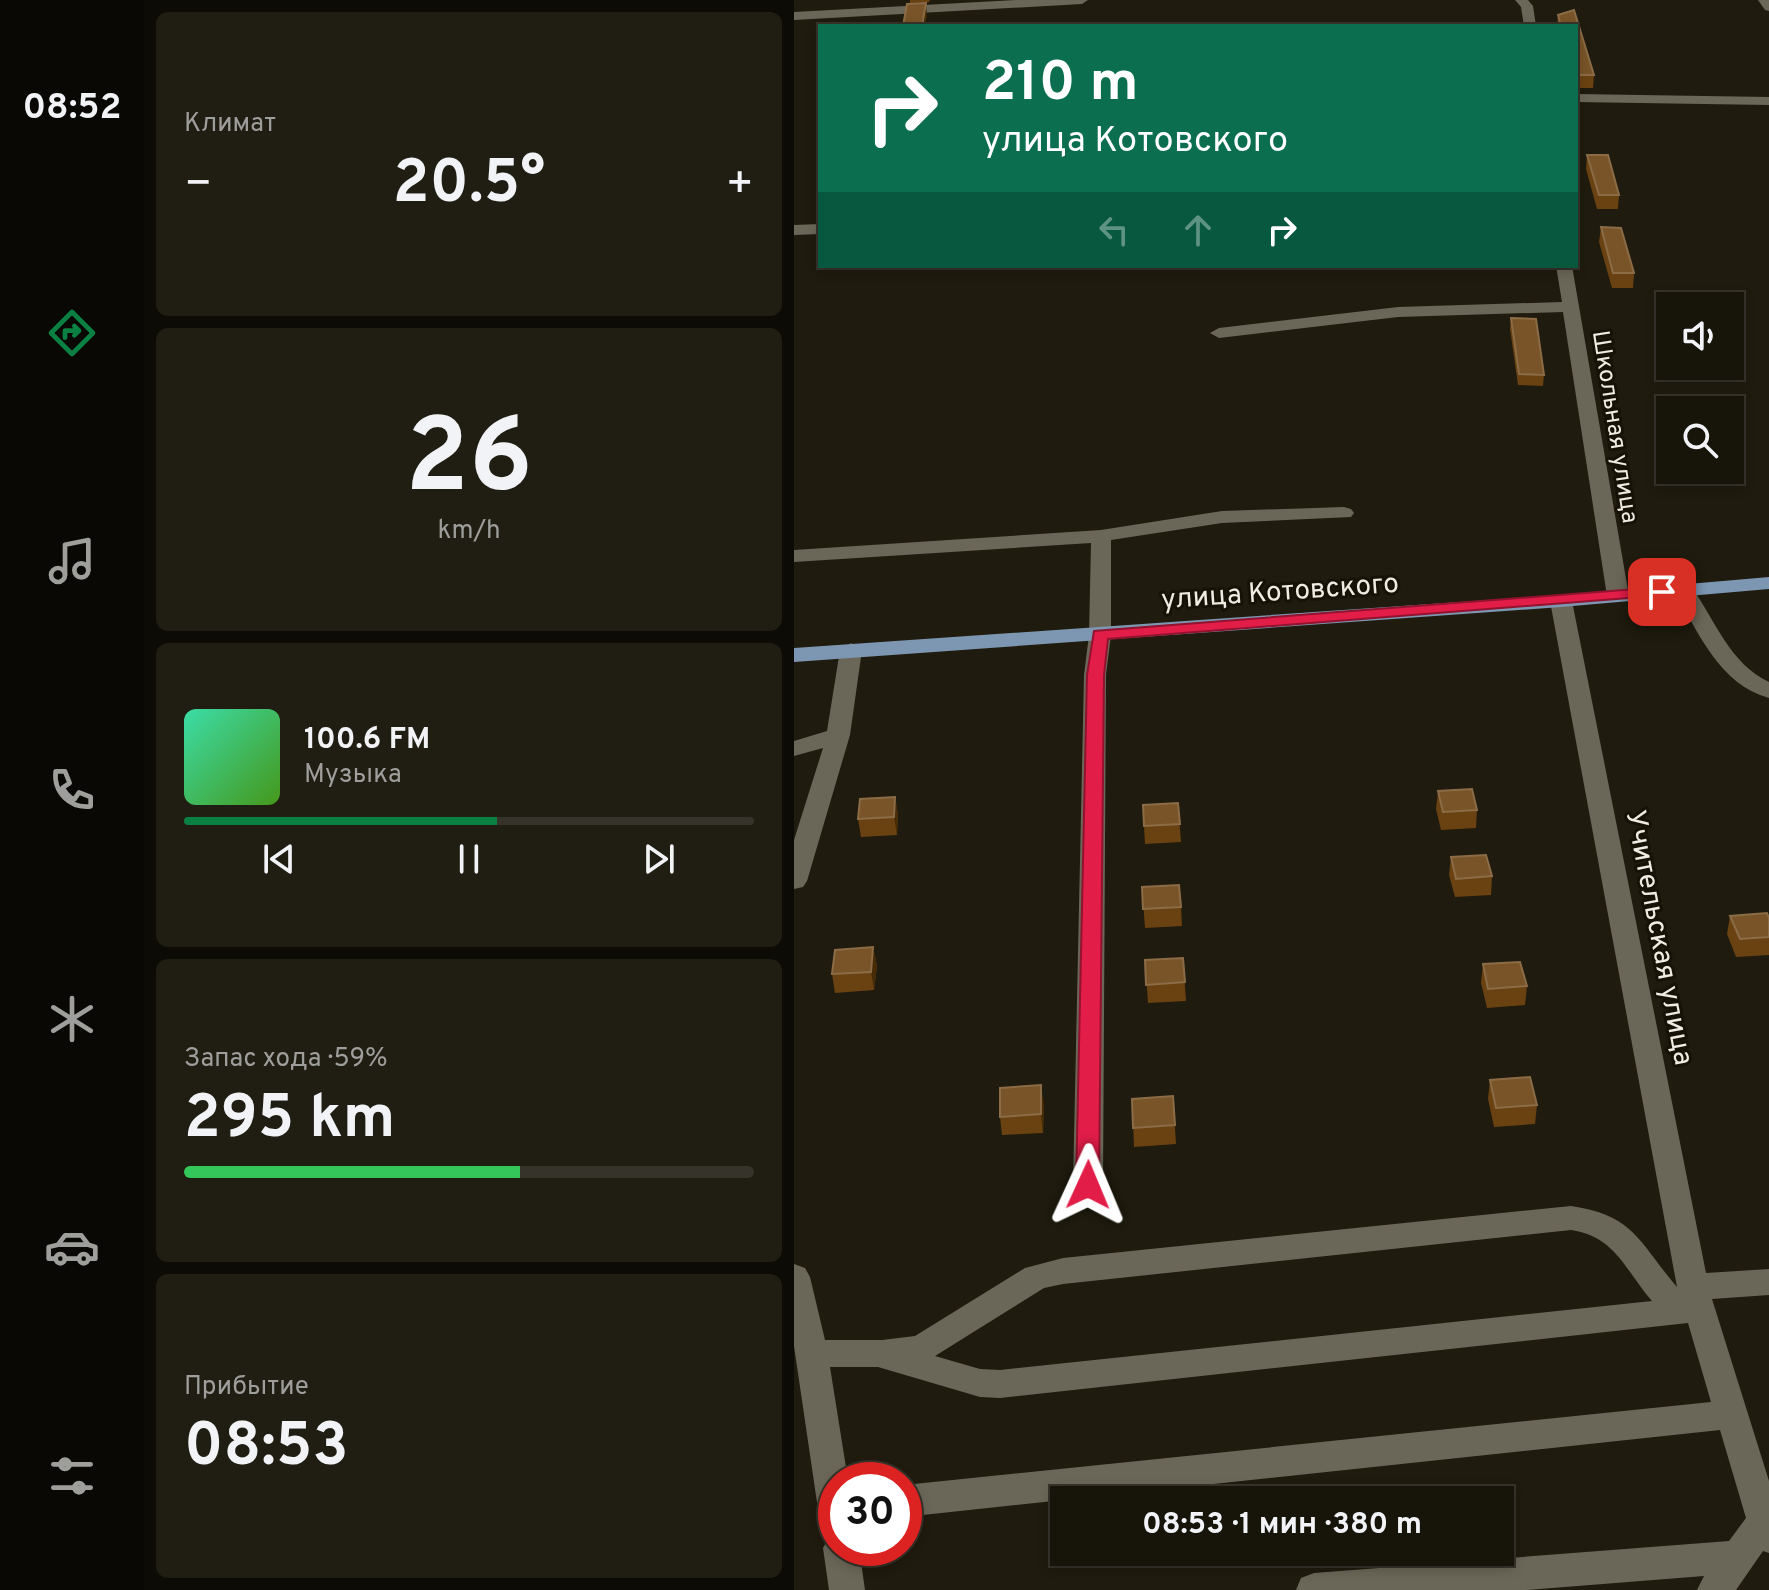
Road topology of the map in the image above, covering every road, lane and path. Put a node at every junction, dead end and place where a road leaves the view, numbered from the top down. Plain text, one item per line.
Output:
1 (1082, 0) edge
2 (1521, 0) edge
3 (1764, 0) edge
4 (972, 3) edge
5 (1769, 7) edge
6 (794, 16) edge
7 (1530, 24) edge
8 (1578, 98) edge
9 (1769, 101) edge
10 (818, 229) edge
11 (794, 230) edge
12 (1564, 268) edge
13 (1571, 307) junction
14 (1219, 333) dead end
15 (1344, 513) dead end
16 (1101, 536) junction
17 (794, 556) edge
18 (1769, 583) edge
19 (1684, 590) junction
20 (1618, 596) junction
21 (1561, 601) junction
22 (1100, 635) junction
23 (851, 650) junction
24 (794, 655) edge
25 (1769, 691) edge
26 (838, 735) junction
27 (794, 749) edge
28 (794, 881) edge
29 (1088, 1185) dead end
30 (794, 1277) edge
31 (1769, 1282) edge
32 (1693, 1302) junction
33 (878, 1353) junction
34 (812, 1354) junction
35 (1731, 1414) junction
36 (829, 1462) edge
37 (922, 1499) edge
38 (1767, 1529) edge
39 (1738, 1557) junction
40 (844, 1566) edge
41 (847, 1590) edge
42 (1314, 1590) edge
43 (1715, 1590) edge

1 - 4 street
2 - 7 street
3 - 5 street
4 - 6 street
8 - 9 street
10 - 11 street
12 - 13 street, Школьная улица
13 - 14 street
13 - 20 street, Школьная улица
15 - 16 street
16 - 17 street
16 - 22 street
18 - 19 main road, улица Котовского
19 - 20 main road, улица Котовского
19 - 25 street
20 - 21 main road, улица Котовского
21 - 22 main road, улица Котовского
21 - 32 street, Учительская улица
22 - 23 main road, улица Котовского
22 - 29 street
23 - 24 main road, улица Котовского
23 - 26 street
26 - 27 street
26 - 28 street
30 - 34 street
31 - 32 street
32 - 33 street
32 - 33 street
32 - 35 street, Учительская улица
33 - 34 street
34 - 36 street
35 - 37 street
35 - 38 street, Учительская улица
38 - 39 street
39 - 42 street
39 - 43 street
40 - 41 street

